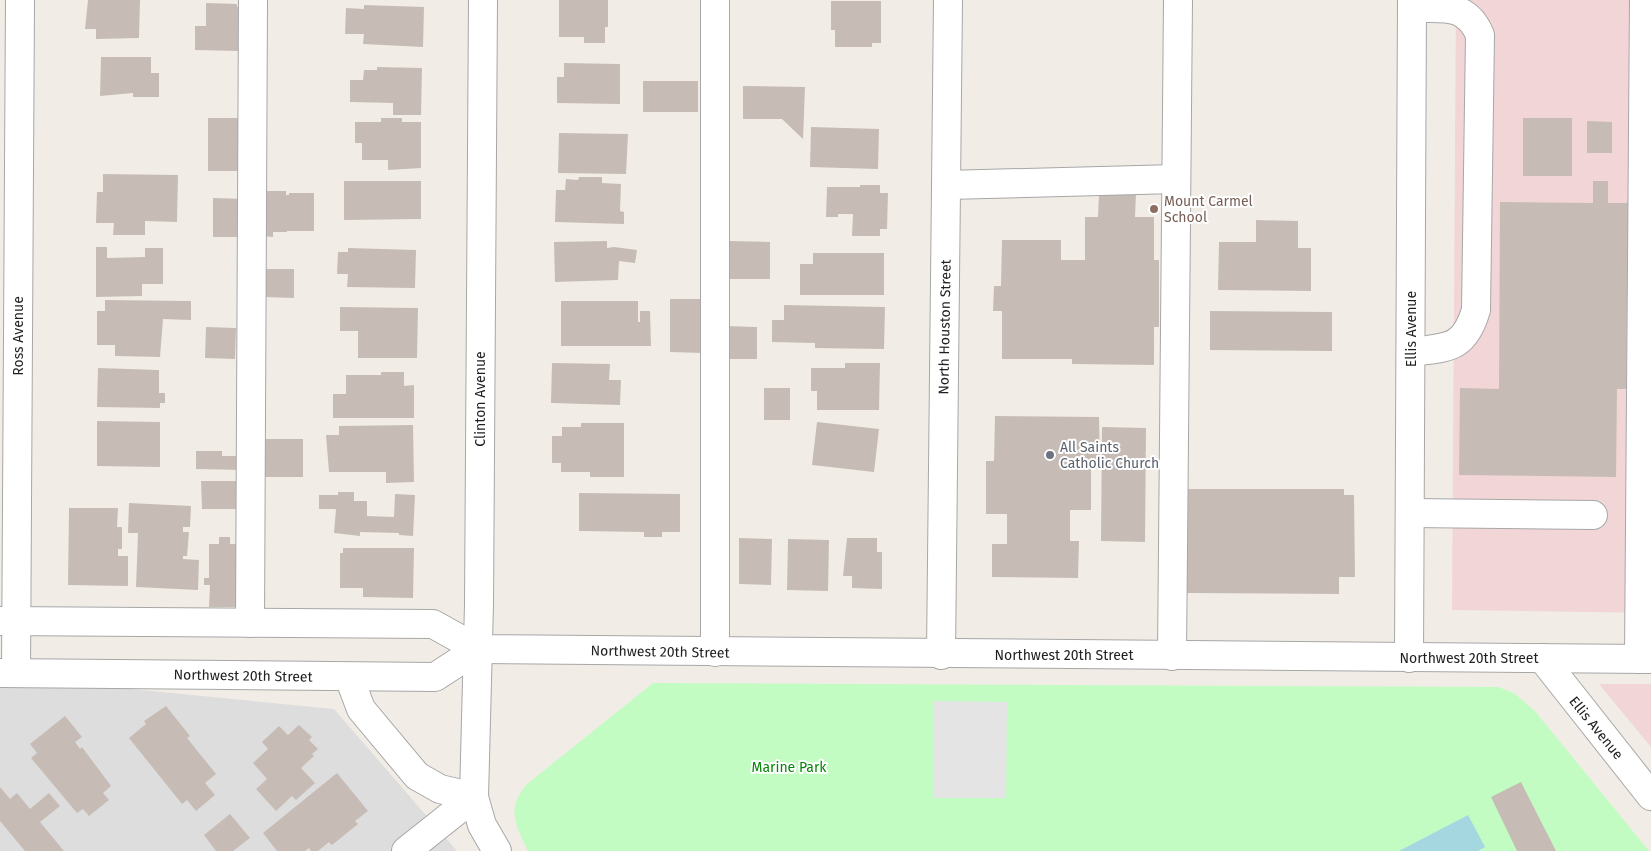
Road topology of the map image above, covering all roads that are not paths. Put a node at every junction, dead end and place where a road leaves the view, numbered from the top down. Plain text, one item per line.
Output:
1 (20, 0) edge
2 (253, 0) edge
3 (483, 0) edge
4 (715, 0) edge
5 (948, 0) edge
6 (1178, 0) edge
7 (1644, 0) edge
8 (1412, 4) edge
9 (1648, 103) edge
10 (1176, 179) junction
11 (946, 185) junction
12 (1411, 352) junction
13 (1410, 513) junction
14 (1593, 515) dead end
15 (1645, 532) edge
16 (1645, 604) edge
17 (8, 621) edge
18 (250, 623) junction
19 (478, 649) junction
20 (715, 652) junction
21 (941, 654) junction
22 (1172, 656) junction
23 (1409, 658) junction
24 (1542, 658) junction
25 (1645, 659) edge
26 (8, 673) edge
27 (349, 677) junction
28 (1651, 796) edge
29 (474, 798) junction
30 (406, 851) edge
31 (496, 851) edge

1 - 17 street, Ross Avenue
2 - 18 street
3 - 19 street, Clinton Avenue
4 - 20 street
5 - 11 street, North Houston Street
6 - 10 street
7 - 9 street
8 - 12 street, Ellis Avenue
8 - 12 street
9 - 15 street
10 - 11 street
10 - 22 street
11 - 21 street, North Houston Street
12 - 13 street, Ellis Avenue
13 - 14 street
13 - 23 street, Ellis Avenue
15 - 16 street
16 - 25 street
17 - 18 street, Northwest 20th Street
17 - 26 street, Ross Avenue
18 - 19 street, Northwest 20th Street
19 - 20 street, Northwest 20th Street
19 - 27 street, Northwest 20th Street
19 - 29 street, Clinton Avenue
20 - 21 street, Northwest 20th Street
21 - 22 street, Northwest 20th Street
22 - 23 street, Northwest 20th Street
23 - 24 street, Northwest 20th Street
24 - 25 street, Northwest 20th Street
24 - 28 street, Ellis Avenue
26 - 27 street, Northwest 20th Street
27 - 29 street
29 - 30 street
29 - 31 street, Clinton Avenue

